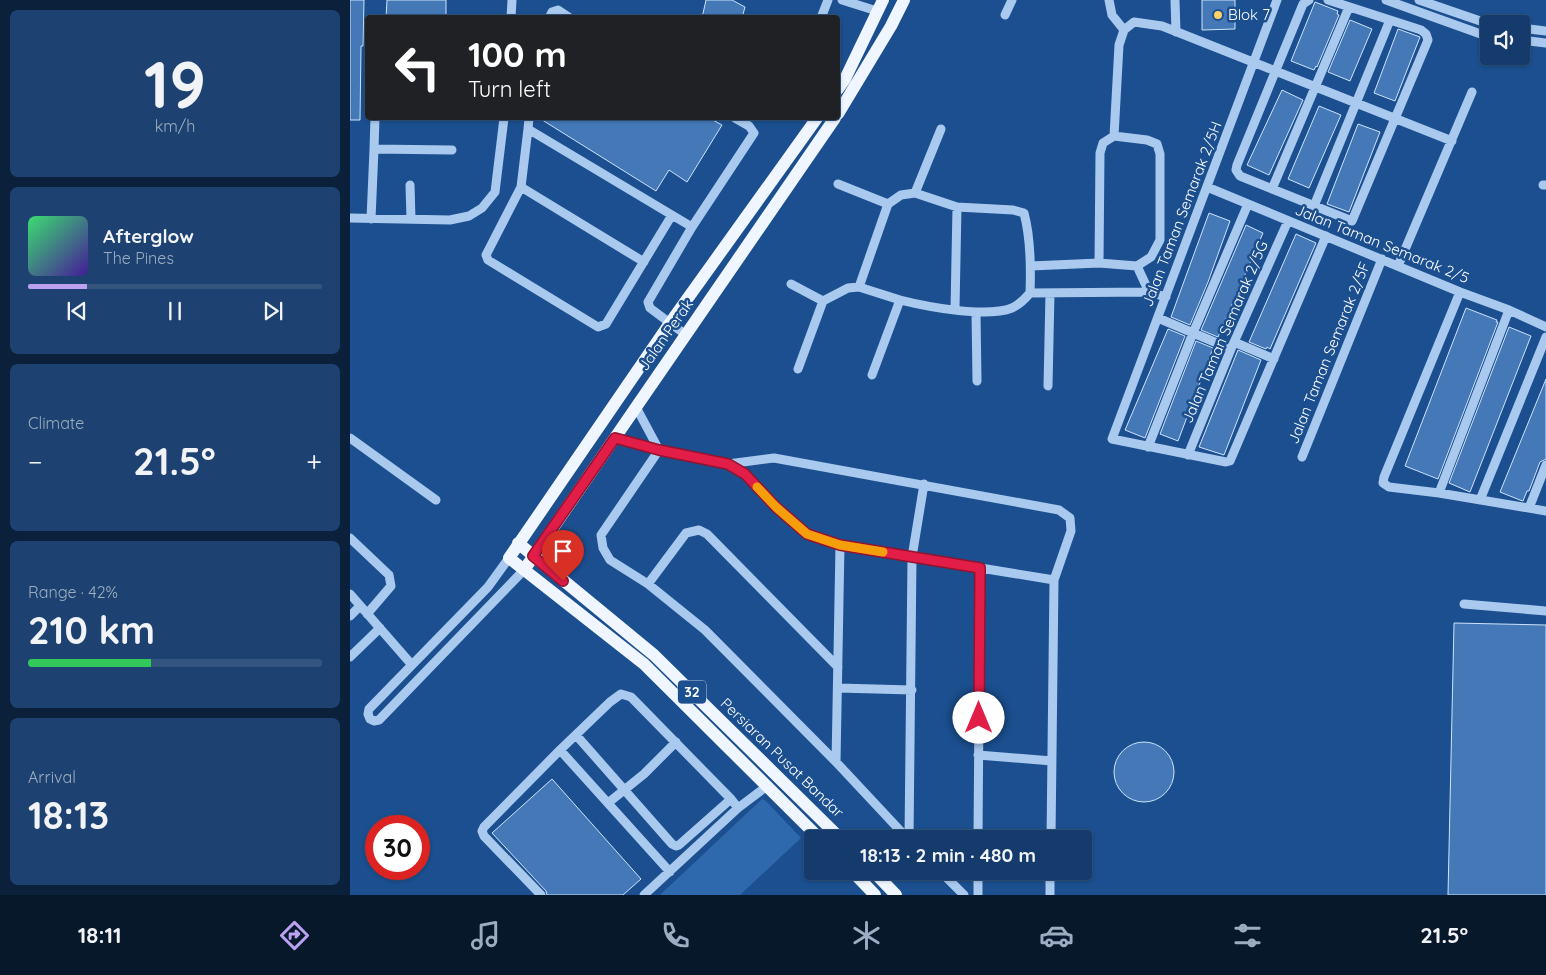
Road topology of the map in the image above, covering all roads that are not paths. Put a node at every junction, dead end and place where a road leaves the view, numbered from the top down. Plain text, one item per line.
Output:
1 (512, 0) edge
2 (828, 0) edge
3 (842, 0) edge
4 (904, 0) edge
5 (1012, 0) edge
6 (1109, 0) edge
7 (1175, 0) edge
8 (1277, 0) edge
9 (1309, 0) edge
10 (1328, 0) edge
11 (1386, 0) edge
12 (1419, 0) edge
13 (880, 6) edge
14 (1349, 7) junction
15 (511, 15) edge
16 (550, 15) edge
17 (566, 15) edge
18 (822, 15) edge
19 (1005, 15) dead end
20 (1390, 20) junction
21 (1480, 21) edge
22 (1530, 29) edge
23 (1124, 30) junction
24 (1546, 30) edge
25 (1176, 32) junction
26 (1480, 34) edge
27 (1530, 41) edge
28 (1546, 43) edge
29 (1254, 63) junction
30 (1275, 71) junction
31 (840, 86) edge
32 (1316, 87) junction
33 (1472, 92) dead end
34 (1356, 103) junction
35 (840, 111) edge
36 (1395, 118) junction
37 (375, 120) edge
38 (504, 120) edge
39 (529, 120) edge
40 (738, 120) edge
41 (816, 120) edge
42 (834, 120) edge
43 (528, 129) junction
44 (941, 129) dead end
45 (1114, 136) junction
46 (1452, 141) junction
47 (374, 148) junction
48 (452, 150) dead end
49 (838, 184) dead end
50 (410, 185) dead end
51 (521, 187) junction
52 (1207, 188) junction
53 (1272, 189) junction
54 (915, 193) junction
55 (888, 204) junction
56 (1248, 204) junction
57 (1314, 206) junction
58 (958, 207) junction
59 (672, 215) junction
60 (350, 218) edge
61 (372, 219) junction
62 (411, 220) junction
63 (1288, 221) junction
64 (692, 227) junction
65 (1326, 236) junction
66 (1382, 260) junction
67 (644, 262) junction
68 (1099, 263) junction
69 (1031, 266) junction
70 (1137, 266) junction
71 (1398, 266) junction
72 (791, 284) dead end
73 (859, 287) junction
74 (1149, 292) junction
75 (1460, 292) junction
76 (1030, 293) junction
77 (1050, 293) junction
78 (1166, 296) junction
79 (900, 300) junction
80 (823, 301) junction
81 (955, 309) junction
82 (1509, 310) junction
83 (976, 312) junction
84 (1158, 318) junction
85 (670, 323) junction
86 (1546, 327) edge
87 (1193, 333) junction
88 (686, 335) junction
89 (1546, 337) edge
90 (1232, 345) junction
91 (1274, 359) junction
92 (798, 369) dead end
93 (872, 375) dead end
94 (978, 381) dead end
95 (1048, 386) dead end
96 (640, 402) junction
97 (613, 405) junction
98 (350, 438) edge
99 (615, 438) junction
100 (1148, 446) junction
101 (659, 450) junction
102 (1188, 455) junction
103 (1302, 457) dead end
104 (728, 464) junction
105 (1546, 465) edge
106 (924, 484) junction
107 (1439, 493) junction
108 (436, 500) dead end
109 (1480, 500) junction
110 (1528, 508) junction
111 (1546, 512) edge
112 (350, 538) edge
113 (518, 544) junction
114 (840, 545) junction
115 (533, 556) junction
116 (912, 557) junction
117 (509, 558) junction
118 (980, 568) junction
119 (524, 570) junction
120 (1054, 580) junction
121 (648, 584) junction
122 (350, 594) edge
123 (1464, 604) dead end
124 (360, 606) junction
125 (1546, 611) edge
126 (367, 614) junction
127 (350, 616) edge
128 (380, 628) junction
129 (350, 657) edge
130 (412, 665) junction
131 (838, 667) junction
132 (838, 688) junction
133 (912, 690) junction
134 (576, 735) junction
135 (676, 742) junction
136 (560, 750) junction
137 (978, 755) junction
138 (1052, 761) junction
139 (836, 762) junction
140 (767, 786) junction
141 (625, 791) junction
142 (731, 799) junction
143 (608, 803) junction
144 (738, 808) junction
145 (811, 830) edge
146 (833, 830) edge
147 (900, 830) edge
148 (909, 830) edge
149 (978, 830) edge
150 (1051, 830) edge
151 (670, 872) junction
152 (861, 880) edge
153 (882, 880) edge
154 (949, 880) edge
155 (978, 880) edge
156 (1050, 880) edge
157 (541, 895) edge
158 (644, 895) edge
159 (875, 895) edge
160 (896, 895) edge
161 (964, 895) edge
162 (978, 895) edge
163 (1050, 895) edge

1 - 15 street
2 - 18 street
3 - 13 street
4 - 35 main road
5 - 19 street
6 - 23 street
7 - 25 street
8 - 29 street, Jalan Taman Semarak 2/5H
9 - 30 street
10 - 14 street
11 - 26 street
12 - 21 street
13 - 31 main road
14 - 20 street
14 - 32 street
16 - 17 street
20 - 34 street
20 - 36 street
22 - 24 street
23 - 25 street
23 - 45 street
25 - 29 street
27 - 28 street
29 - 30 street
29 - 52 street, Jalan Taman Semarak 2/5H
30 - 32 street
30 - 53 street
32 - 34 street
32 - 53 street
33 - 46 street
34 - 36 street
34 - 57 street
36 - 46 street
36 - 57 street
37 - 47 street
38 - 62 street
39 - 43 street
40 - 64 street
41 - 85 main road, Jalan Perak
42 - 88 main road, Jalan Perak
43 - 51 street
43 - 59 street
44 - 54 street
45 - 68 street
45 - 70 street
46 - 71 street
47 - 48 street
47 - 61 street
49 - 55 street
50 - 62 street
51 - 67 street
51 - 67 street
52 - 56 street, Jalan Taman Semarak 2/5
52 - 78 street, Jalan Taman Semarak 2/5H
53 - 57 street
54 - 55 street
54 - 58 street
55 - 73 street
56 - 63 street, Jalan Taman Semarak 2/5
56 - 87 street
58 - 69 street
58 - 81 street
59 - 64 street
59 - 67 street
60 - 61 street
61 - 62 street
63 - 65 street, Jalan Taman Semarak 2/5
63 - 90 street, Jalan Taman Semarak 2/5G
64 - 85 street
65 - 66 street, Jalan Taman Semarak 2/5
65 - 91 street
66 - 71 street, Jalan Taman Semarak 2/5
66 - 103 street, Jalan Taman Semarak 2/5F
68 - 69 street
68 - 70 street
69 - 76 street
70 - 74 street
71 - 75 street, Jalan Taman Semarak 2/5
72 - 80 street
73 - 79 street
73 - 80 street
74 - 77 street
74 - 78 street
75 - 82 street, Jalan Taman Semarak 2/5
75 - 107 street
76 - 77 street
76 - 83 street
77 - 95 street
78 - 84 street, Jalan Taman Semarak 2/5H
79 - 81 street
79 - 93 street
80 - 92 street
81 - 83 street
82 - 86 street, Jalan Taman Semarak 2/5
82 - 107 street
83 - 94 street
84 - 87 street
84 - 100 street, Jalan Taman Semarak 2/5H
85 - 88 street
85 - 97 main road, Jalan Perak
87 - 90 street
87 - 100 street
88 - 96 main road, Jalan Perak
89 - 109 street
90 - 91 street
90 - 102 street, Jalan Taman Semarak 2/5G
91 - 102 street
96 - 97 main road
96 - 99 main road, Jalan Perak
96 - 101 street
97 - 113 main road, Jalan Perak
98 - 108 street
99 - 101 street
99 - 115 main road, Jalan Perak
100 - 102 street
101 - 104 street
101 - 121 street
104 - 106 street
104 - 114 street
105 - 110 street
106 - 116 street
106 - 120 street
107 - 109 street
109 - 110 street
110 - 111 street
112 - 126 street
113 - 115 main road, Persiaran Pusat Bandar / 32
113 - 117 main road, Jalan Perak
114 - 116 street
114 - 131 street
115 - 119 main road, Jalan Perak
115 - 146 main road, Persiaran Pusat Bandar / 32
116 - 118 street
116 - 133 street
117 - 119 main road, Persiaran Pusat Bandar / 32
117 - 130 street
118 - 120 street
118 - 137 street
119 - 130 street
119 - 140 main road, Persiaran Pusat Bandar / 32
120 - 138 street
121 - 131 street
121 - 139 street
122 - 124 street
123 - 125 street
124 - 126 street
124 - 127 street
126 - 128 street
128 - 129 street
128 - 130 street
131 - 132 street
132 - 133 street
132 - 139 street
133 - 148 street
134 - 135 street
134 - 136 street
134 - 141 street
135 - 141 street
135 - 142 street
136 - 143 street
136 - 157 street
137 - 138 street
137 - 149 street
138 - 150 street
139 - 147 street
140 - 144 street
140 - 145 main road, Persiaran Pusat Bandar / 32
141 - 142 street
141 - 143 street
142 - 144 street
143 - 151 street
144 - 151 street
151 - 158 street
152 - 159 main road
153 - 160 main road
154 - 161 street
155 - 162 street
156 - 163 street

